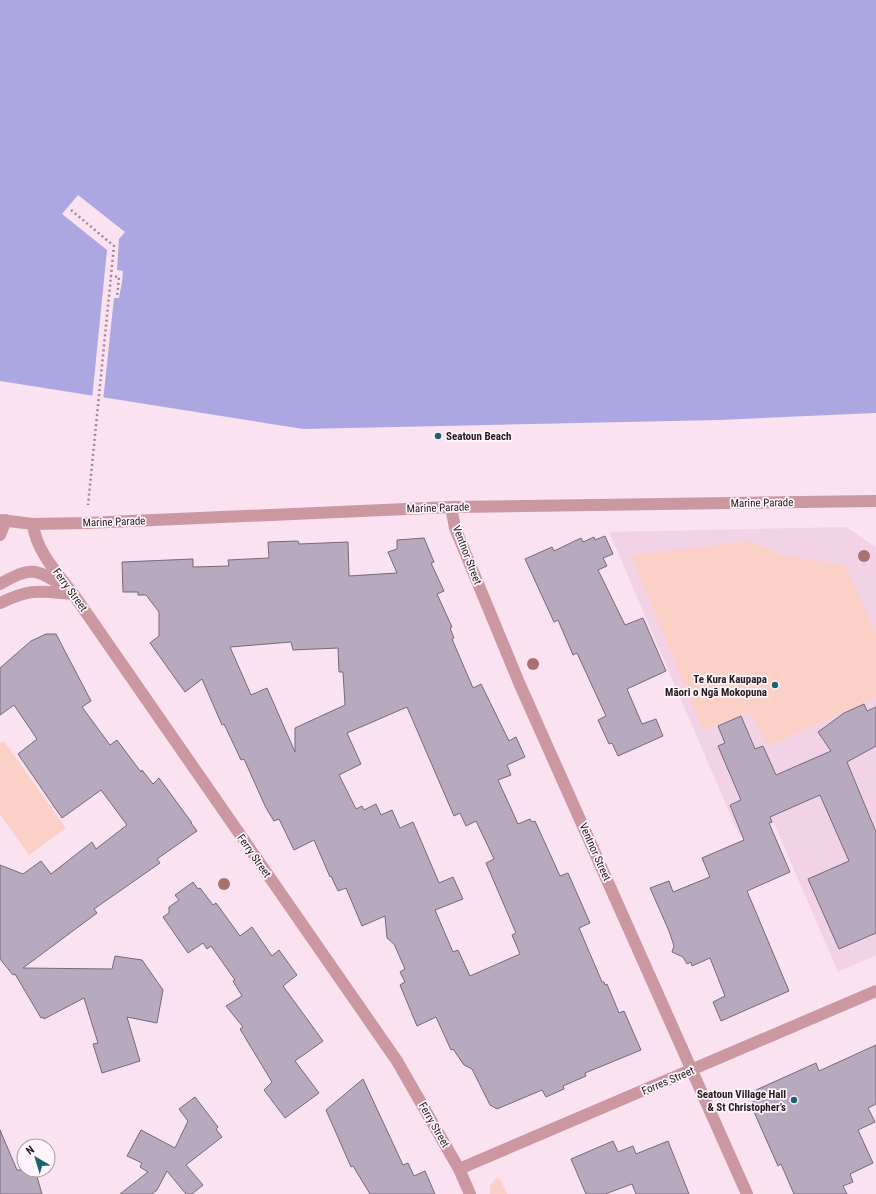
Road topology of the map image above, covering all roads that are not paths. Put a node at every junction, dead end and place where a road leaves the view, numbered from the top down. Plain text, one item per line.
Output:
1 (876, 501) edge
2 (451, 507) junction
3 (3, 520) edge
4 (33, 524) junction
5 (0, 535) edge
6 (0, 584) edge
7 (74, 594) junction
8 (0, 603) edge
9 (876, 991) edge
10 (693, 1070) junction
11 (459, 1169) junction
12 (470, 1194) edge
13 (748, 1194) edge

1 - 2 street, Marine Parade
2 - 4 street, Marine Parade
2 - 10 street, Ventnor Street
3 - 4 street, Marine Parade
3 - 5 street
4 - 7 street, Ferry Street
6 - 7 street
7 - 8 street
7 - 11 street, Ferry Street
9 - 10 street, Forres Street
10 - 11 street, Forres Street
10 - 13 street, Ventnor Street
11 - 12 street, Ferry Street

